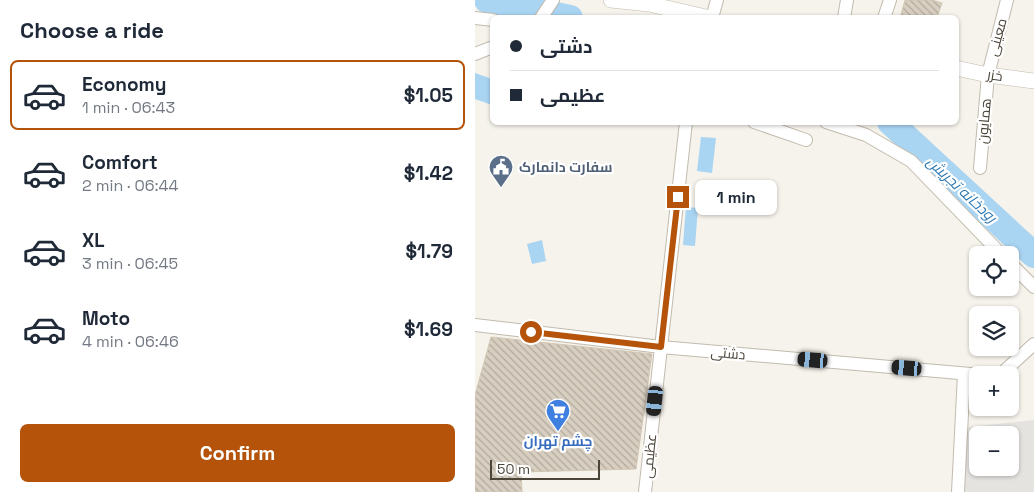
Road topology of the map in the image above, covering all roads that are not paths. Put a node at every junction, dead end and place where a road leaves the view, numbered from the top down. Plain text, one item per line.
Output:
1 (552, 0) edge
2 (611, 0) edge
3 (717, 0) edge
4 (847, 0) edge
5 (890, 0) edge
6 (1007, 0) edge
7 (650, 2) edge
8 (542, 15) edge
9 (700, 15) edge
10 (712, 15) edge
11 (844, 15) edge
12 (885, 15) edge
13 (475, 18) edge
14 (490, 20) edge
15 (490, 48) edge
16 (475, 54) edge
17 (959, 69) edge
18 (987, 75) junction
19 (1034, 81) edge
20 (686, 125) edge
21 (763, 125) edge
22 (835, 125) edge
23 (806, 140) dead end
24 (980, 168) dead end
25 (993, 246) edge
26 (1019, 272) edge
27 (1034, 287) edge
28 (475, 325) edge
29 (1034, 344) edge
30 (661, 347) junction
31 (1010, 366) edge
32 (964, 374) junction
33 (969, 374) edge
34 (645, 492) edge
35 (958, 492) edge

1 - 8 street
2 - 7 street
3 - 10 street
4 - 11 street
5 - 12 street
6 - 18 street, معینی
7 - 9 street
13 - 14 street
15 - 16 street
17 - 18 street, خزر
18 - 19 street, خزر
18 - 24 street, همایون
20 - 30 street, عظیمی
21 - 23 street
22 - 25 street
26 - 27 street
28 - 30 street, دشتی
29 - 31 street
30 - 32 street, دشتی
30 - 34 street, عظیمی
32 - 33 street, دشتی
32 - 35 street

